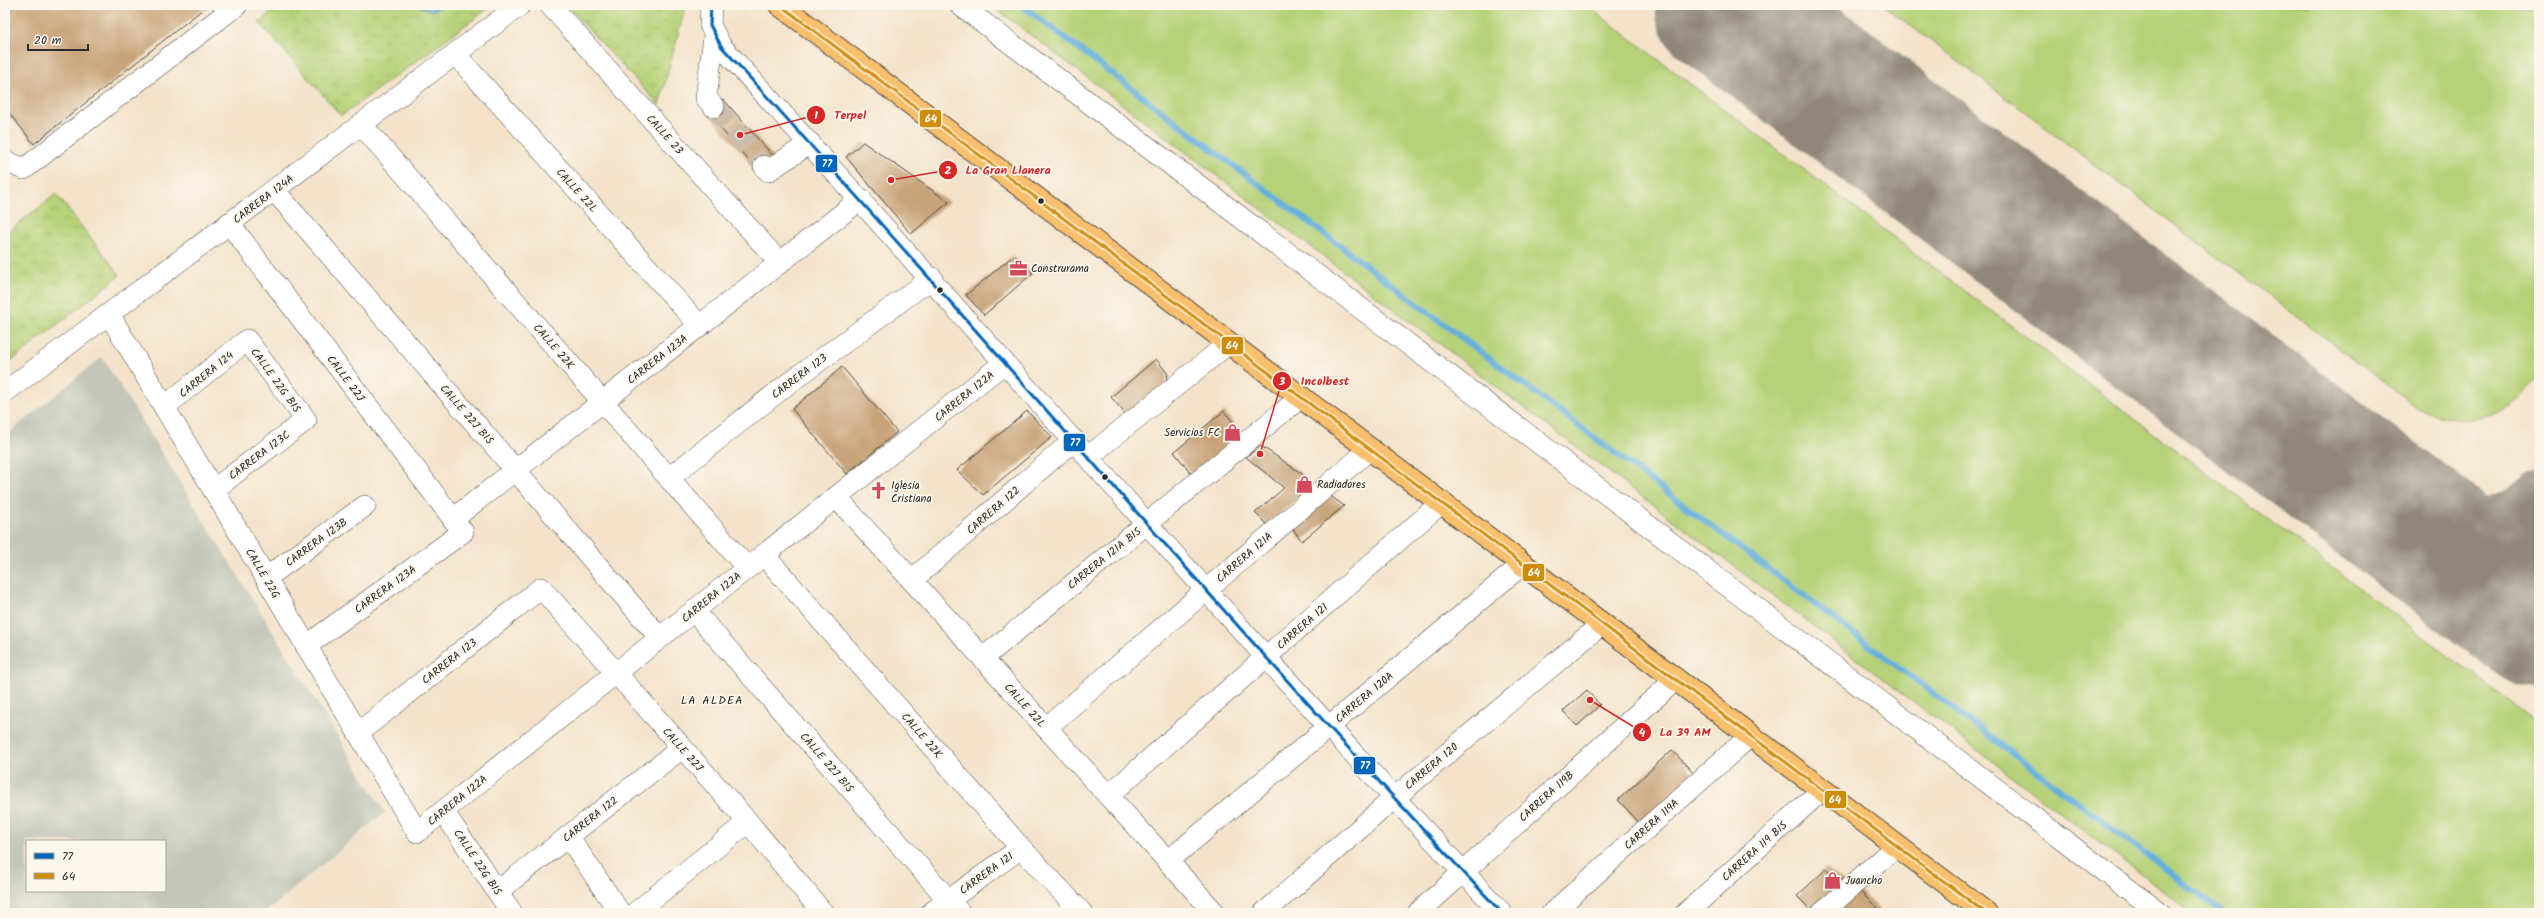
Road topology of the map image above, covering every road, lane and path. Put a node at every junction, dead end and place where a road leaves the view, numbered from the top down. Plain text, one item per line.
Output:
1 (237, 5) edge
2 (520, 5) edge
3 (550, 5) edge
4 (711, 5) edge
5 (780, 5) edge
6 (960, 5) edge
7 (714, 37) junction
8 (455, 54) junction
9 (714, 107) tunnel mouth
10 (361, 124) junction
11 (810, 143) junction
12 (5, 161) edge
13 (764, 166) dead end
14 (274, 190) junction
15 (862, 199) junction
16 (229, 223) junction
17 (780, 263) junction
18 (932, 278) junction
19 (109, 314) junction
20 (700, 326) junction
21 (247, 340) joint
22 (1229, 343) junction
23 (1004, 363) junction
24 (5, 392) edge
25 (1301, 397) junction
26 (603, 402) junction
27 (164, 407) junction
28 (306, 420) joint
29 (1074, 440) junction
30 (1370, 449) junction
31 (1088, 457) junction
32 (516, 470) junction
33 (669, 478) junction
34 (213, 490) junction
35 (836, 498) junction
36 (1442, 502) junction
37 (365, 506) dead end
38 (1147, 523) junction
39 (458, 526) junction
40 (764, 555) junction
41 (1523, 564) junction
42 (747, 568) junction
43 (266, 578) junction
44 (912, 580) junction
45 (541, 588) joint
46 (1207, 590) junction
47 (694, 611) junction
48 (1602, 624) junction
49 (660, 638) junction
50 (306, 646) junction
51 (1266, 657) junction
52 (983, 658) junction
53 (616, 673) junction
54 (1676, 679) junction
55 (1329, 726) junction
56 (1046, 728) junction
57 (358, 733) junction
58 (1750, 736) junction
59 (682, 748) junction
60 (1822, 790) junction
61 (1108, 796) junction
62 (1393, 798) junction
63 (443, 811) junction
64 (748, 822) junction
65 (417, 832) joint
66 (568, 836) junction
67 (1896, 846) junction
68 (1021, 848) junction
69 (1168, 861) junction
70 (1463, 872) junction
71 (498, 890) junction
72 (955, 907) edge
73 (1981, 912) edge
74 (512, 913) edge
75 (620, 913) edge
76 (635, 913) edge
77 (823, 913) edge
78 (931, 913) edge
79 (1082, 913) edge
80 (1215, 913) edge
81 (1264, 913) edge
82 (1418, 913) edge
83 (1502, 913) edge
84 (1552, 913) edge
85 (1686, 913) edge
86 (1822, 913) edge
87 (2160, 913) edge

1 - 12 street
2 - 8 street, CARRERA 124A
3 - 17 street, CALLE 23
4 - 7 street
5 - 22 main road
6 - 87 street
7 - 9 street
7 - 11 street
8 - 10 street, CARRERA 124A
8 - 20 street, CALLE 22L
10 - 14 street, CARRERA 124A
10 - 26 street, CALLE 22K
11 - 13 street
11 - 15 street
14 - 16 street, CARRERA 124A
14 - 32 street, CALLE 22J BIS
15 - 17 street, CARRERA 123A
15 - 18 street
16 - 19 street, CARRERA 124A
16 - 39 street, CALLE 22J
17 - 20 street, CARRERA 123A
18 - 23 street
18 - 33 street, CARRERA 123
19 - 24 street, CARRERA 124A
19 - 27 street, CALLE 22G
20 - 26 street, CARRERA 123A
21 - 27 street, CARRERA 124
21 - 28 street, CALLE 22G BIS
22 - 25 main road
22 - 31 street
23 - 29 street
23 - 35 street, CARRERA 122A
25 - 30 main road
25 - 38 street, CARRERA 121A BIS
26 - 32 street, CARRERA 123A
26 - 33 street, CALLE 22K
27 - 34 street, CALLE 22G
28 - 34 street, CARRERA 123C
29 - 31 street
29 - 44 street, CARRERA 122
30 - 36 main road
30 - 46 street, CARRERA 121A
31 - 38 street
32 - 39 street, CARRERA 123A
32 - 49 street, CALLE 22J BIS
33 - 42 street, CALLE 22K
34 - 43 street, CALLE 22G
35 - 40 street, CARRERA 122A
35 - 44 street, CALLE 22L
36 - 41 main road
36 - 51 street, CARRERA 121
37 - 43 street, CARRERA 123B
38 - 46 street
38 - 52 street, CARRERA 121A BIS
39 - 50 street, CARRERA 123A
40 - 42 street, CARRERA 122A
40 - 68 street, CALLE 22K
41 - 48 main road
41 - 55 street, CARRERA 120A
42 - 47 street, CARRERA 122A
43 - 50 street, CALLE 22G
44 - 52 street, CALLE 22L
45 - 53 street, CALLE 22J
45 - 57 street, CARRERA 123
46 - 51 street
46 - 56 street, CARRERA 121A
47 - 49 street, CARRERA 122A
47 - 72 street, CALLE 22J BIS
48 - 54 main road
48 - 62 street, CARRERA 120
49 - 53 street, CARRERA 122A
50 - 57 street, CALLE 22G
51 - 55 street
51 - 61 street, CARRERA 121
52 - 56 street, CALLE 22L
53 - 59 street, CALLE 22J
53 - 63 street, CARRERA 122A
54 - 58 main road
54 - 70 street, CARRERA 119B
55 - 62 street
55 - 69 street, CARRERA 120A
56 - 61 street, CALLE 22L
57 - 65 street, CALLE 22G
58 - 60 main road
58 - 84 street, CARRERA 119A
59 - 64 street, CALLE 22J
59 - 66 street, CARRERA 122
60 - 67 main road
60 - 85 street, CARRERA 119 BIS
61 - 69 street, CALLE 22L
62 - 70 street
62 - 81 street, CARRERA 120
63 - 65 street, CARRERA 122A
63 - 71 street, CALLE 22G BIS
64 - 76 street
64 - 77 street, CALLE 22J
66 - 71 street, CARRERA 122
66 - 75 street
67 - 73 main road
67 - 86 street
68 - 72 street, CARRERA 121
68 - 79 street, CALLE 22K
69 - 80 street, CALLE 22L
70 - 82 street, CARRERA 119B
70 - 83 street
71 - 74 street, CALLE 22G BIS
72 - 78 street, CARRERA 121

